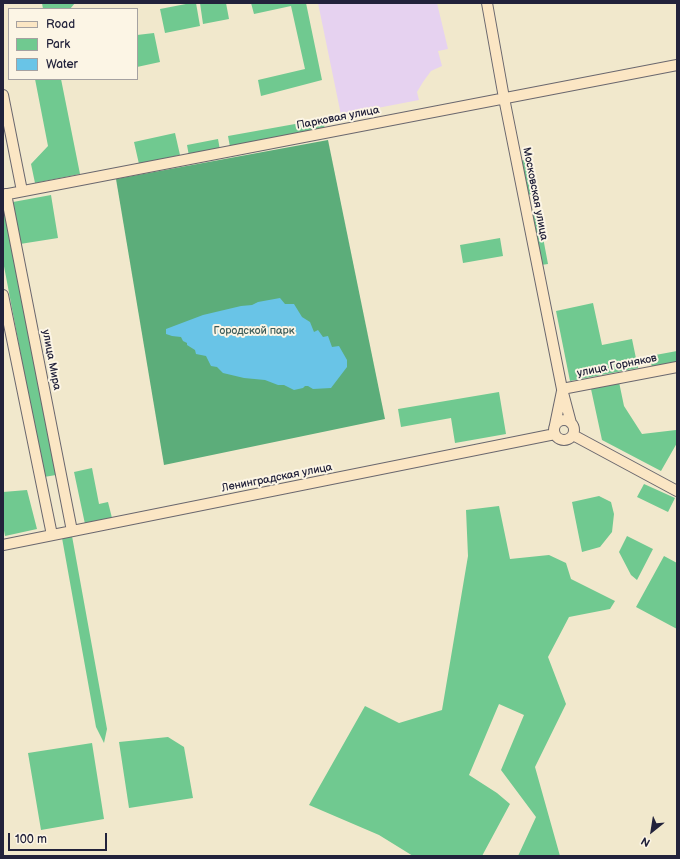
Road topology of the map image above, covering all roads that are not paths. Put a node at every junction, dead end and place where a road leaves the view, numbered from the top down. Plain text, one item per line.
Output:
1 (487, 3) edge
2 (677, 65) edge
3 (3, 95) edge
4 (504, 98) junction
5 (22, 191) junction
6 (4, 194) edge
7 (3, 295) edge
8 (677, 367) edge
9 (562, 390) junction
10 (572, 423) junction
11 (555, 430) junction
12 (572, 435) junction
13 (677, 491) edge
14 (72, 531) junction
15 (52, 535) junction
16 (3, 545) edge

1 - 4 main road, Московская улица
2 - 4 main road, Парковая улица
3 - 5 main road
4 - 5 main road, Парковая улица
4 - 9 main road, Московская улица
5 - 6 main road, Парковая улица
6 - 14 main road, улица Мира
7 - 15 main road
8 - 9 main road, улица Горняков
9 - 10 main road, Московская улица
9 - 11 main road, Московская улица
10 - 11 main road
10 - 12 main road
11 - 12 main road
11 - 14 main road, Ленинградская улица
12 - 13 main road
14 - 15 main road, Ленинградская улица
15 - 16 main road, Ленинградская улица

